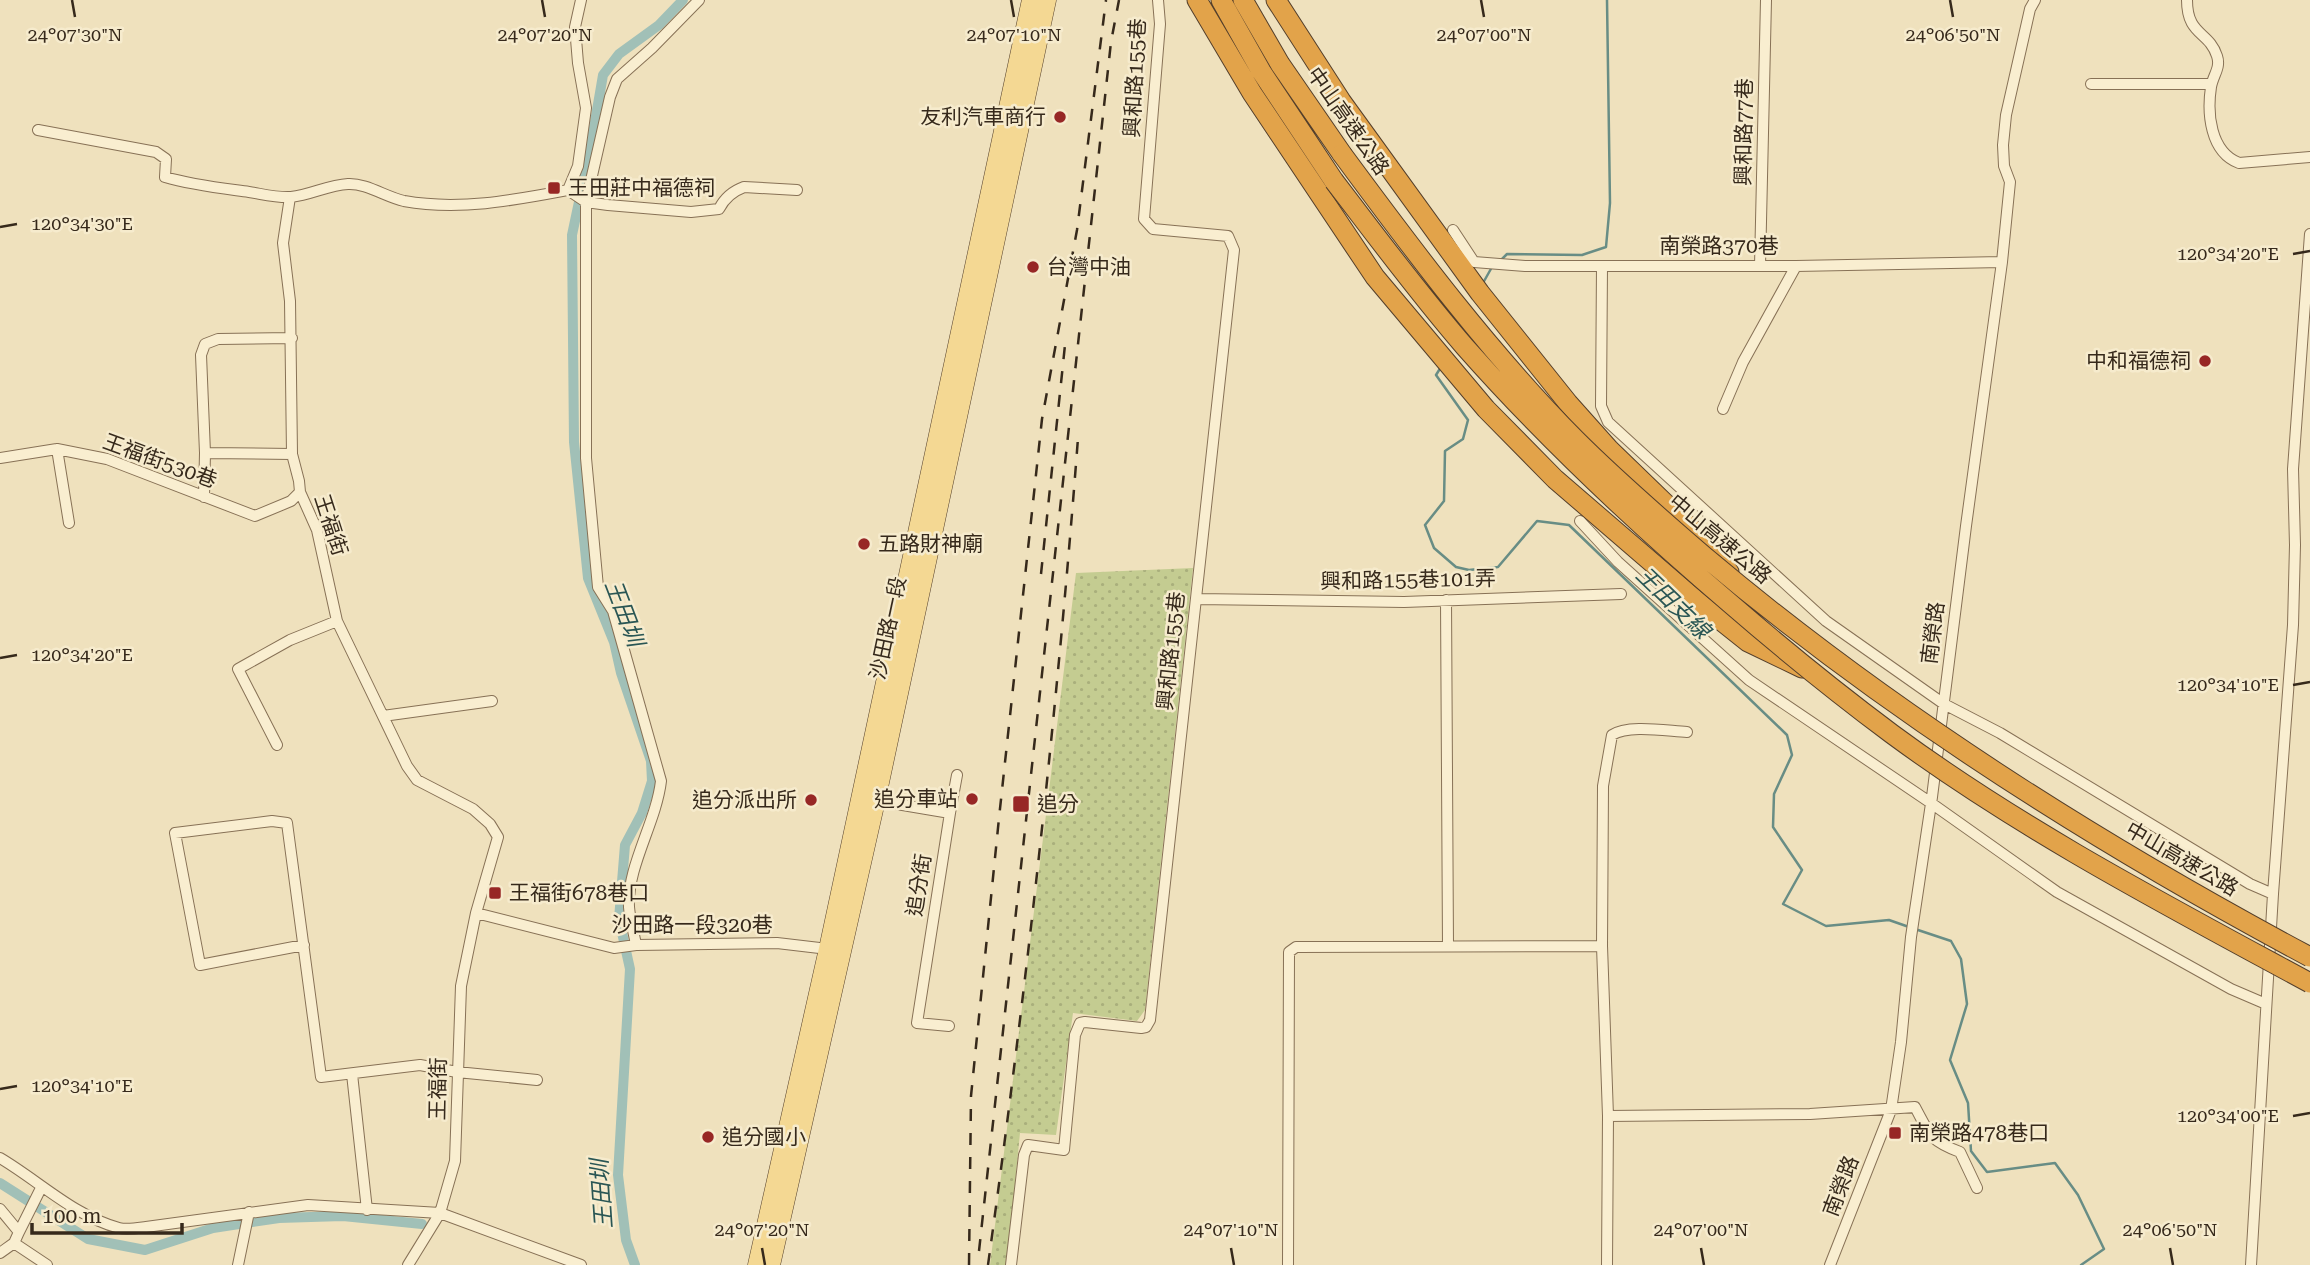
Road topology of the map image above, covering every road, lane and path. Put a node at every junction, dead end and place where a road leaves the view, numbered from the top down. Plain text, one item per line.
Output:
1 (581, 0) edge
2 (699, 0) edge
3 (1031, 0) edge
4 (1047, 0) edge
5 (1158, 0) edge
6 (1197, 0) edge
7 (1221, 0) edge
8 (1242, 0) edge
9 (1276, 0) edge
10 (1766, 0) edge
11 (2035, 0) edge
12 (2187, 0) edge
13 (2091, 84) dead end
14 (2211, 84) junction
15 (38, 130) dead end
16 (2310, 157) edge
17 (568, 190) junction
18 (797, 190) dead end
19 (290, 197) junction
20 (586, 202) junction
21 (1453, 230) dead end
22 (2310, 234) edge
23 (2002, 262) junction
24 (1796, 265) junction
25 (1602, 266) junction
26 (1760, 266) junction
27 (292, 338) junction
28 (1723, 409) dead end
29 (57, 449) junction
30 (205, 453) junction
31 (292, 454) junction
32 (0, 458) edge
33 (300, 492) junction
34 (204, 496) junction
35 (1580, 521) dead end
36 (69, 523) dead end
37 (1738, 584) junction
38 (1621, 594) dead end
39 (1196, 599) junction
40 (1446, 600) junction
41 (337, 621) junction
42 (1813, 673) junction
43 (492, 701) dead end
44 (1944, 704) junction
45 (383, 716) junction
46 (1687, 732) dead end
47 (277, 746) dead end
48 (957, 775) dead end
49 (868, 799) junction
50 (1931, 803) junction
51 (950, 813) junction
52 (2273, 894) junction
53 (477, 913) junction
54 (303, 945) junction
55 (636, 945) junction
56 (1448, 946) junction
57 (1602, 946) junction
58 (828, 949) junction
59 (2310, 957) edge
60 (2310, 983) edge
61 (2266, 1004) junction
62 (949, 1026) dead end
63 (457, 1072) junction
64 (352, 1074) junction
65 (537, 1080) dead end
66 (1891, 1110) junction
67 (1608, 1116) junction
68 (791, 1141) junction
69 (0, 1158) edge
70 (41, 1188) junction
71 (1977, 1188) dead end
72 (0, 1209) edge
73 (367, 1210) junction
74 (249, 1212) junction
75 (440, 1213) junction
76 (19, 1232) junction
77 (14, 1243) junction
78 (0, 1253) edge
79 (47, 1265) edge
80 (239, 1265) edge
81 (408, 1265) edge
82 (580, 1265) edge
83 (757, 1265) edge
84 (771, 1265) edge
85 (1012, 1265) edge
86 (1288, 1265) edge
87 (1607, 1265) edge
88 (1830, 1265) edge
89 (2251, 1265) edge

1 - 17 street
2 - 20 street
3 - 49 main road, 沙田路一段
4 - 49 main road, 沙田路一段
5 - 39 street, 興和路155巷
6 - 42 highway, 中山高速公路, bridge
7 - 42 highway, 中山高速公路, bridge
8 - 37 highway, 中山高速公路, bridge
9 - 37 highway, bridge
10 - 26 street, 興和路77巷
11 - 23 street, 南榮路
12 - 14 street
13 - 14 street
14 - 16 street
15 - 19 street
17 - 19 street
17 - 20 street
18 - 20 street
19 - 27 street, 王福街
20 - 55 street
21 - 25 street, 南榮路370巷
22 - 52 street
23 - 24 street, 南榮路370巷
23 - 44 street, 南榮路
24 - 26 street, 南榮路370巷
24 - 28 street
25 - 26 street, 南榮路370巷
25 - 44 street
27 - 30 street
27 - 31 street, 王福街
29 - 32 street, 王福街530巷
29 - 34 street, 王福街530巷
29 - 36 street
30 - 31 street
30 - 34 street
31 - 33 street, 王福街
33 - 34 street, 王福街530巷
33 - 41 street, 王福街
35 - 50 street
37 - 59 highway, 中山高速公路, bridge
38 - 40 street, 興和路155巷101弄
39 - 40 street, 興和路155巷101弄
39 - 85 street, 興和路155巷
40 - 56 street
41 - 45 street, 王福街
41 - 47 street
42 - 60 highway, 中山高速公路, bridge
43 - 45 street
44 - 50 street, 南榮路
44 - 52 street
45 - 53 street, 王福街
46 - 57 street
48 - 51 street
49 - 51 street
49 - 58 main road, 沙田路一段
49 - 68 main road, 沙田路一段
50 - 61 street
50 - 66 street, 南榮路
51 - 62 street, 追分街
52 - 61 street
53 - 55 street, 沙田路一段320巷
53 - 63 street, 王福街
54 - 54 street
54 - 64 street
55 - 58 street, 沙田路一段320巷
56 - 57 street
56 - 86 street
57 - 67 street
58 - 68 main road, 沙田路一段
61 - 89 street
63 - 64 street
63 - 65 street
63 - 75 street, 王福街
64 - 73 street
66 - 67 street
66 - 71 street
66 - 88 street, 南榮路
67 - 87 street
68 - 83 main road, 沙田路一段
68 - 84 main road, 沙田路一段
69 - 70 street
70 - 74 street
70 - 76 street
72 - 76 street
73 - 74 street
73 - 75 street
74 - 80 street
75 - 81 street, 王福街
75 - 82 street
76 - 77 street
77 - 78 street
77 - 79 street

